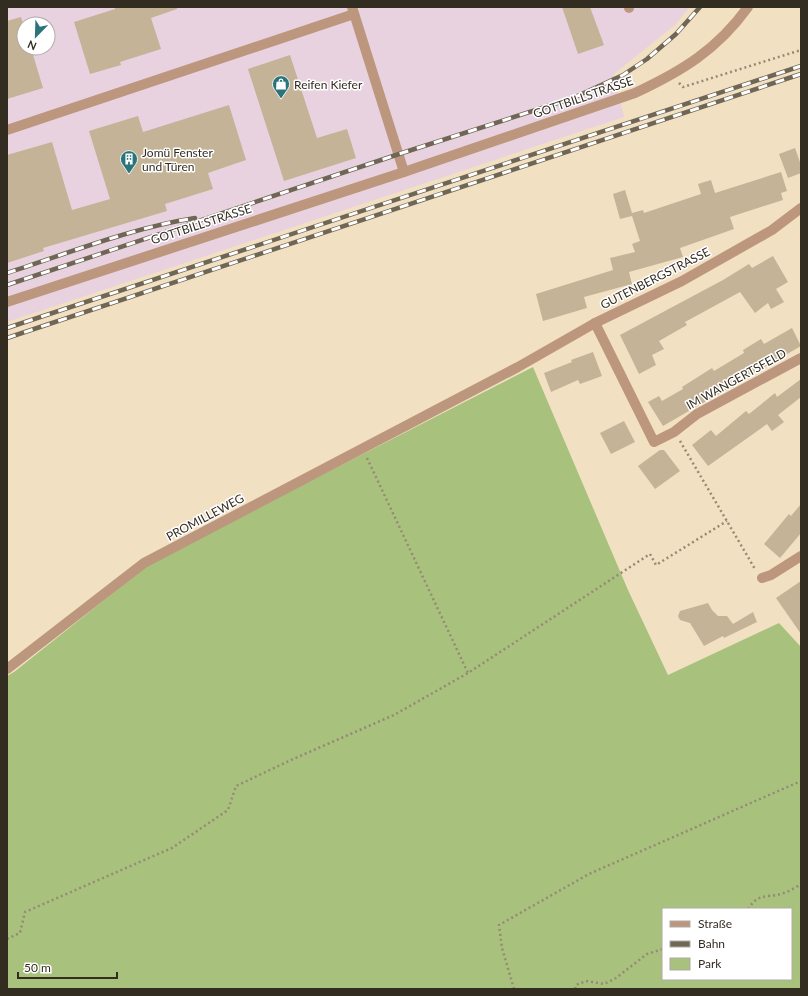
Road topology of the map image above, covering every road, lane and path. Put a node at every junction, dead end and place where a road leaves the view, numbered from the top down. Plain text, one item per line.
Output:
1 (748, 7) edge
2 (353, 11) edge
3 (801, 50) edge
4 (671, 76) junction
5 (7, 130) edge
6 (404, 172) junction
7 (801, 208) edge
8 (7, 302) edge
9 (595, 323) junction
10 (801, 358) edge
11 (431, 413) joint
12 (674, 432) junction
13 (363, 449) junction
14 (727, 521) junction
15 (801, 556) edge
16 (762, 578) joint
17 (7, 669) edge
18 (468, 673) junction
19 (801, 781) edge
20 (801, 884) edge
21 (749, 908) edge
22 (7, 939) edge
23 (662, 949) edge
24 (514, 989) edge
25 (575, 989) edge

1 - 4 street, GOTTBILLSTRASSE
2 - 5 street
2 - 6 street
3 - 4 path
4 - 6 street, GOTTBILLSTRASSE
6 - 8 street, GOTTBILLSTRASSE
7 - 9 street, GUTENBERGSTRASSE
9 - 11 street, GUTENBERGSTRASSE
9 - 12 street, IM WANGERTSFELD
10 - 12 street, IM WANGERTSFELD
11 - 13 street, PROMILLEWEG
12 - 14 path
13 - 17 street, PROMILLEWEG
13 - 18 path
14 - 16 path
14 - 18 path
15 - 16 street
18 - 22 path
19 - 24 path
20 - 21 path
23 - 25 path

